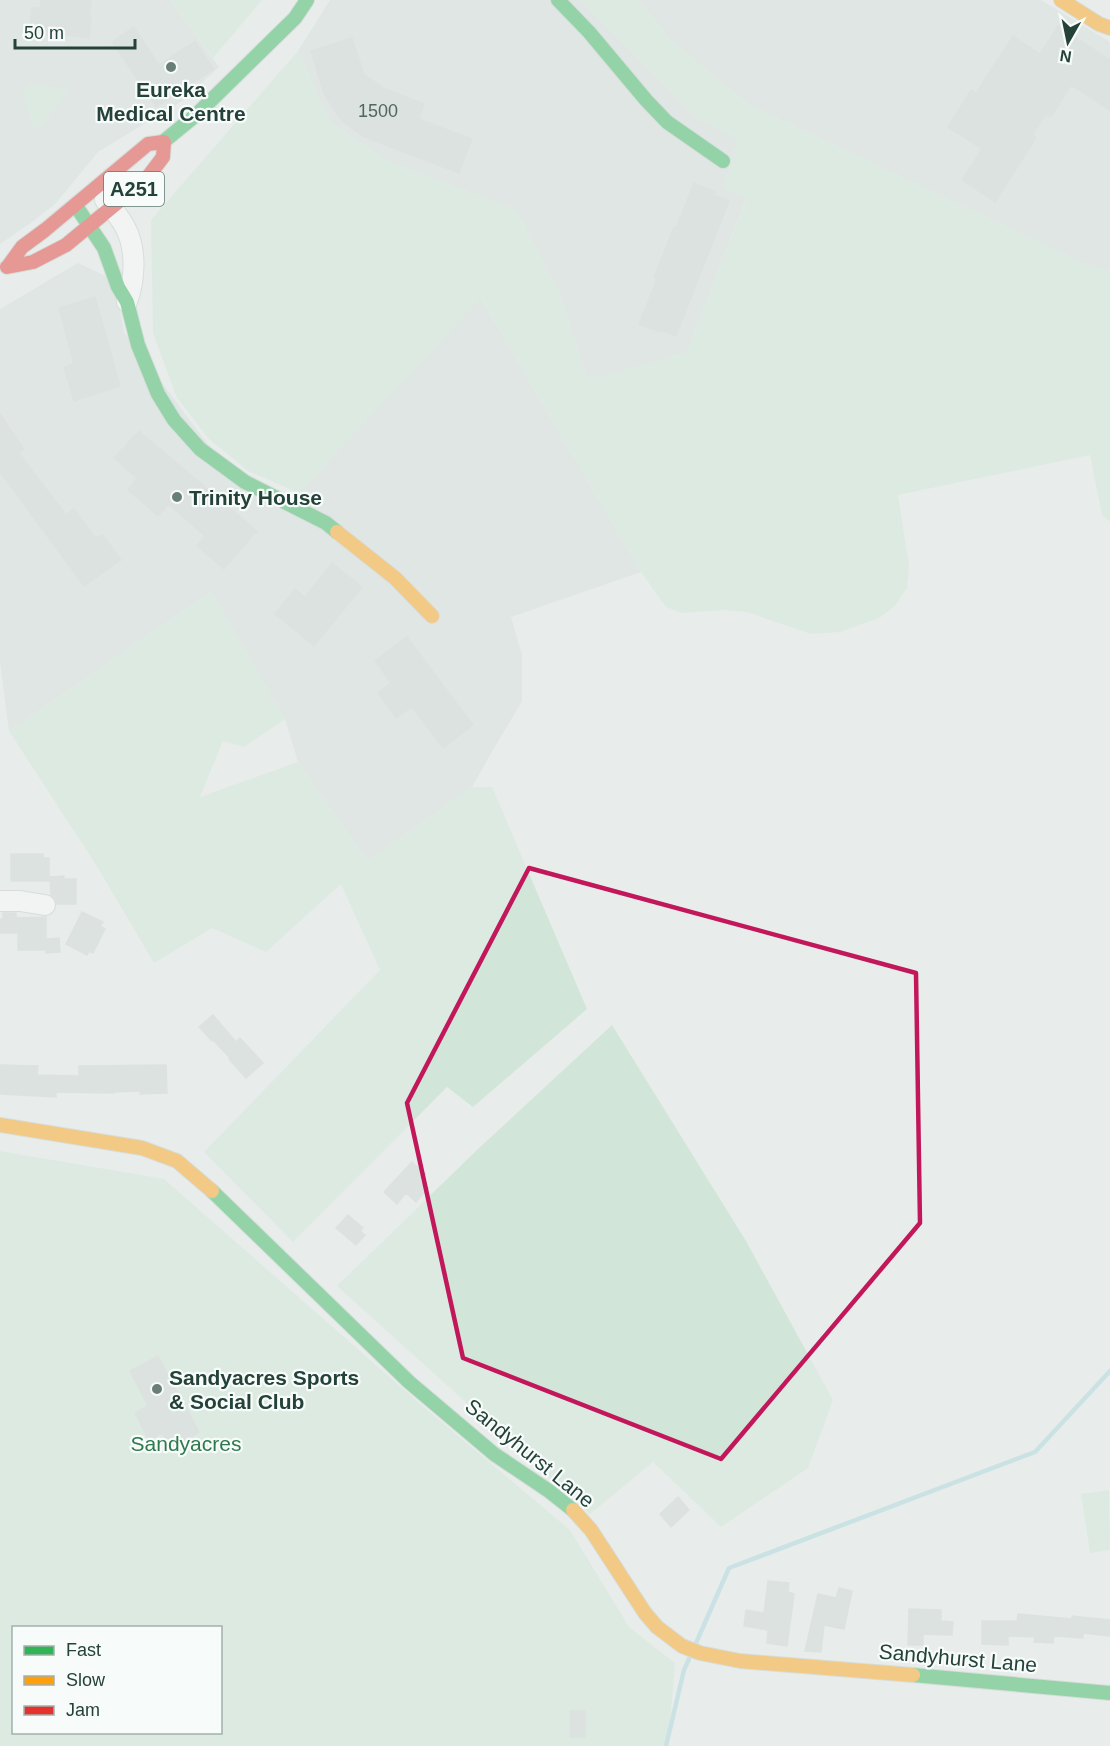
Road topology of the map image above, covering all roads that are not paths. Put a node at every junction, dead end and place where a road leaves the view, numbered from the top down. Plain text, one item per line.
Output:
1 (307, 0) edge
2 (558, 0) edge
3 (1061, 0) edge
4 (1110, 28) edge
5 (164, 142) junction
6 (723, 161) dead end
7 (95, 187) junction
8 (75, 205) junction
9 (111, 208) junction
10 (90, 225) junction
11 (5, 268) edge
12 (127, 302) junction
13 (432, 616) dead end
14 (0, 901) edge
15 (45, 906) dead end
16 (0, 1125) edge
17 (1110, 1693) edge

1 - 5 street, A251
2 - 6 street
3 - 4 street
5 - 7 street, A251
5 - 9 street, A251
7 - 8 street, A251
7 - 9 street
8 - 10 street
8 - 11 street, A251
9 - 10 street, A251
9 - 12 street
10 - 11 street, A251
10 - 12 street
12 - 13 street
14 - 15 street
16 - 17 street, Sandyhurst Lane

